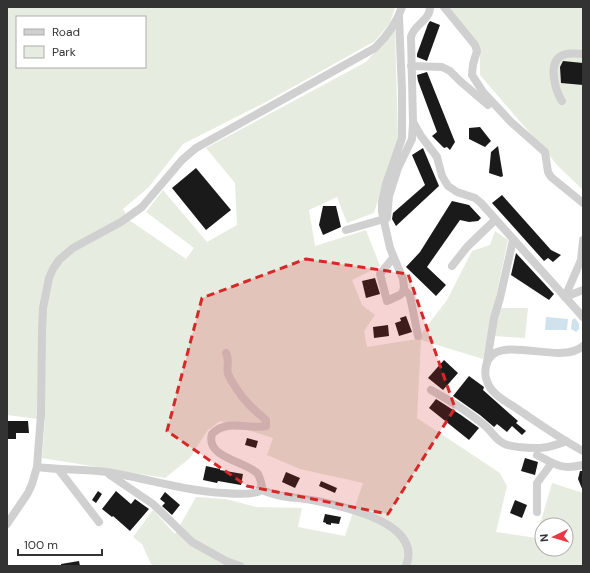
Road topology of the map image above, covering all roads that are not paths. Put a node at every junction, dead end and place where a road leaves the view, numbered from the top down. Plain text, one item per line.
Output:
1 (402, 7) edge
2 (430, 7) edge
3 (444, 7) edge
4 (399, 16) junction
5 (583, 54) edge
6 (411, 66) junction
7 (562, 101) dead end
8 (488, 105) dead end
9 (413, 122) junction
10 (583, 203) edge
11 (496, 220) junction
12 (384, 222) junction
13 (346, 230) dead end
14 (513, 240) junction
15 (583, 240) edge
16 (393, 258) junction
17 (452, 266) dead end
18 (404, 289) junction
19 (583, 290) edge
20 (566, 297) junction
21 (583, 317) edge
22 (418, 336) dead end
23 (583, 346) edge
24 (226, 353) dead end
25 (487, 362) junction
26 (431, 390) dead end
27 (566, 441) junction
28 (583, 451) edge
29 (537, 456) dead end
30 (551, 464) junction
31 (583, 465) edge
32 (37, 467) junction
33 (59, 470) junction
34 (104, 472) junction
35 (260, 489) junction
36 (537, 512) dead end
37 (99, 522) dead end
38 (7, 524) edge
39 (240, 566) edge
40 (406, 566) edge

1 - 4 street
2 - 6 street
3 - 10 street
4 - 12 street
4 - 32 street
5 - 7 street
6 - 8 street
6 - 9 street
9 - 11 street
9 - 12 street
11 - 14 street
11 - 17 street
12 - 13 street
12 - 16 street
14 - 20 street
14 - 25 street
15 - 20 street
16 - 18 street
16 - 18 street
18 - 22 street
19 - 20 street
20 - 21 street
23 - 25 street
24 - 35 street
25 - 27 street
26 - 27 street
27 - 28 street
29 - 30 street
30 - 31 street
30 - 36 street
32 - 33 street
32 - 38 street
33 - 34 street
33 - 37 street
34 - 35 street
34 - 39 street
35 - 40 street

